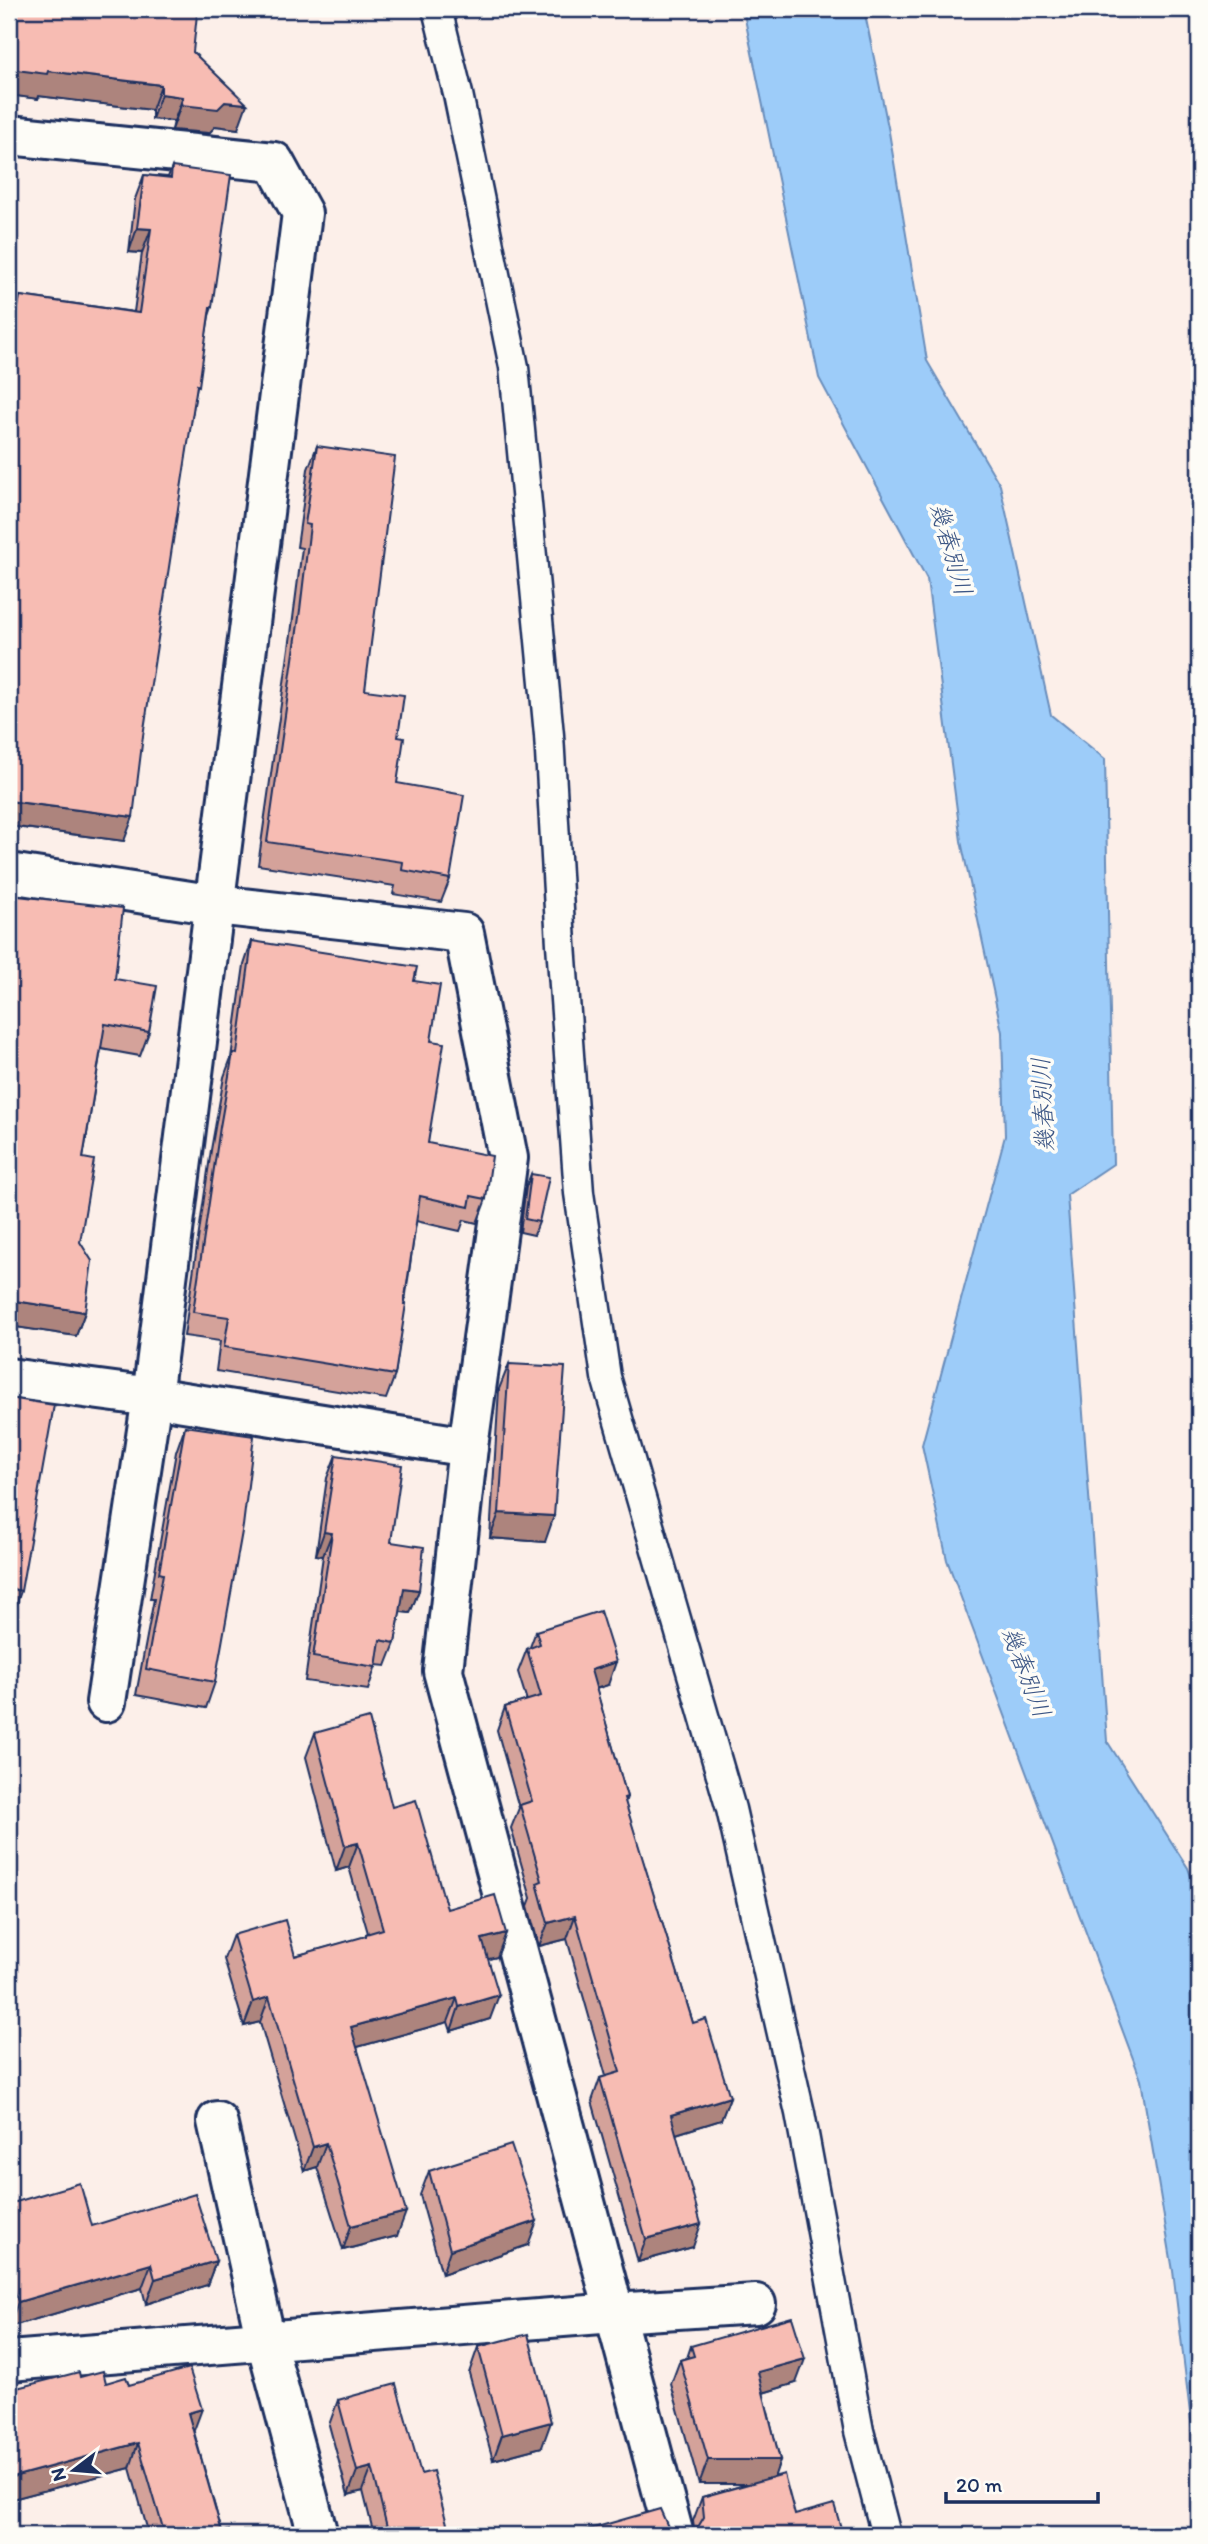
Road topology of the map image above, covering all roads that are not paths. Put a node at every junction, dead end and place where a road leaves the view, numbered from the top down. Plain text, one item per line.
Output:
1 (437, 9) edge
2 (9, 135) edge
3 (9, 873) edge
4 (216, 905) junction
5 (9, 1378) edge
6 (152, 1397) junction
7 (468, 1447) junction
8 (106, 1702) dead end
9 (217, 2121) dead end
10 (756, 2304) dead end
11 (614, 2313) junction
12 (265, 2341) junction
13 (9, 2361) edge
14 (318, 2535) edge
15 (674, 2535) edge
16 (886, 2535) edge

1 - 16 lane
2 - 4 street
3 - 4 street
4 - 6 street
4 - 7 street
5 - 6 street
6 - 7 street
6 - 8 street
7 - 11 street
9 - 12 street
10 - 11 street
11 - 12 street
11 - 15 street
12 - 13 street
12 - 14 street

